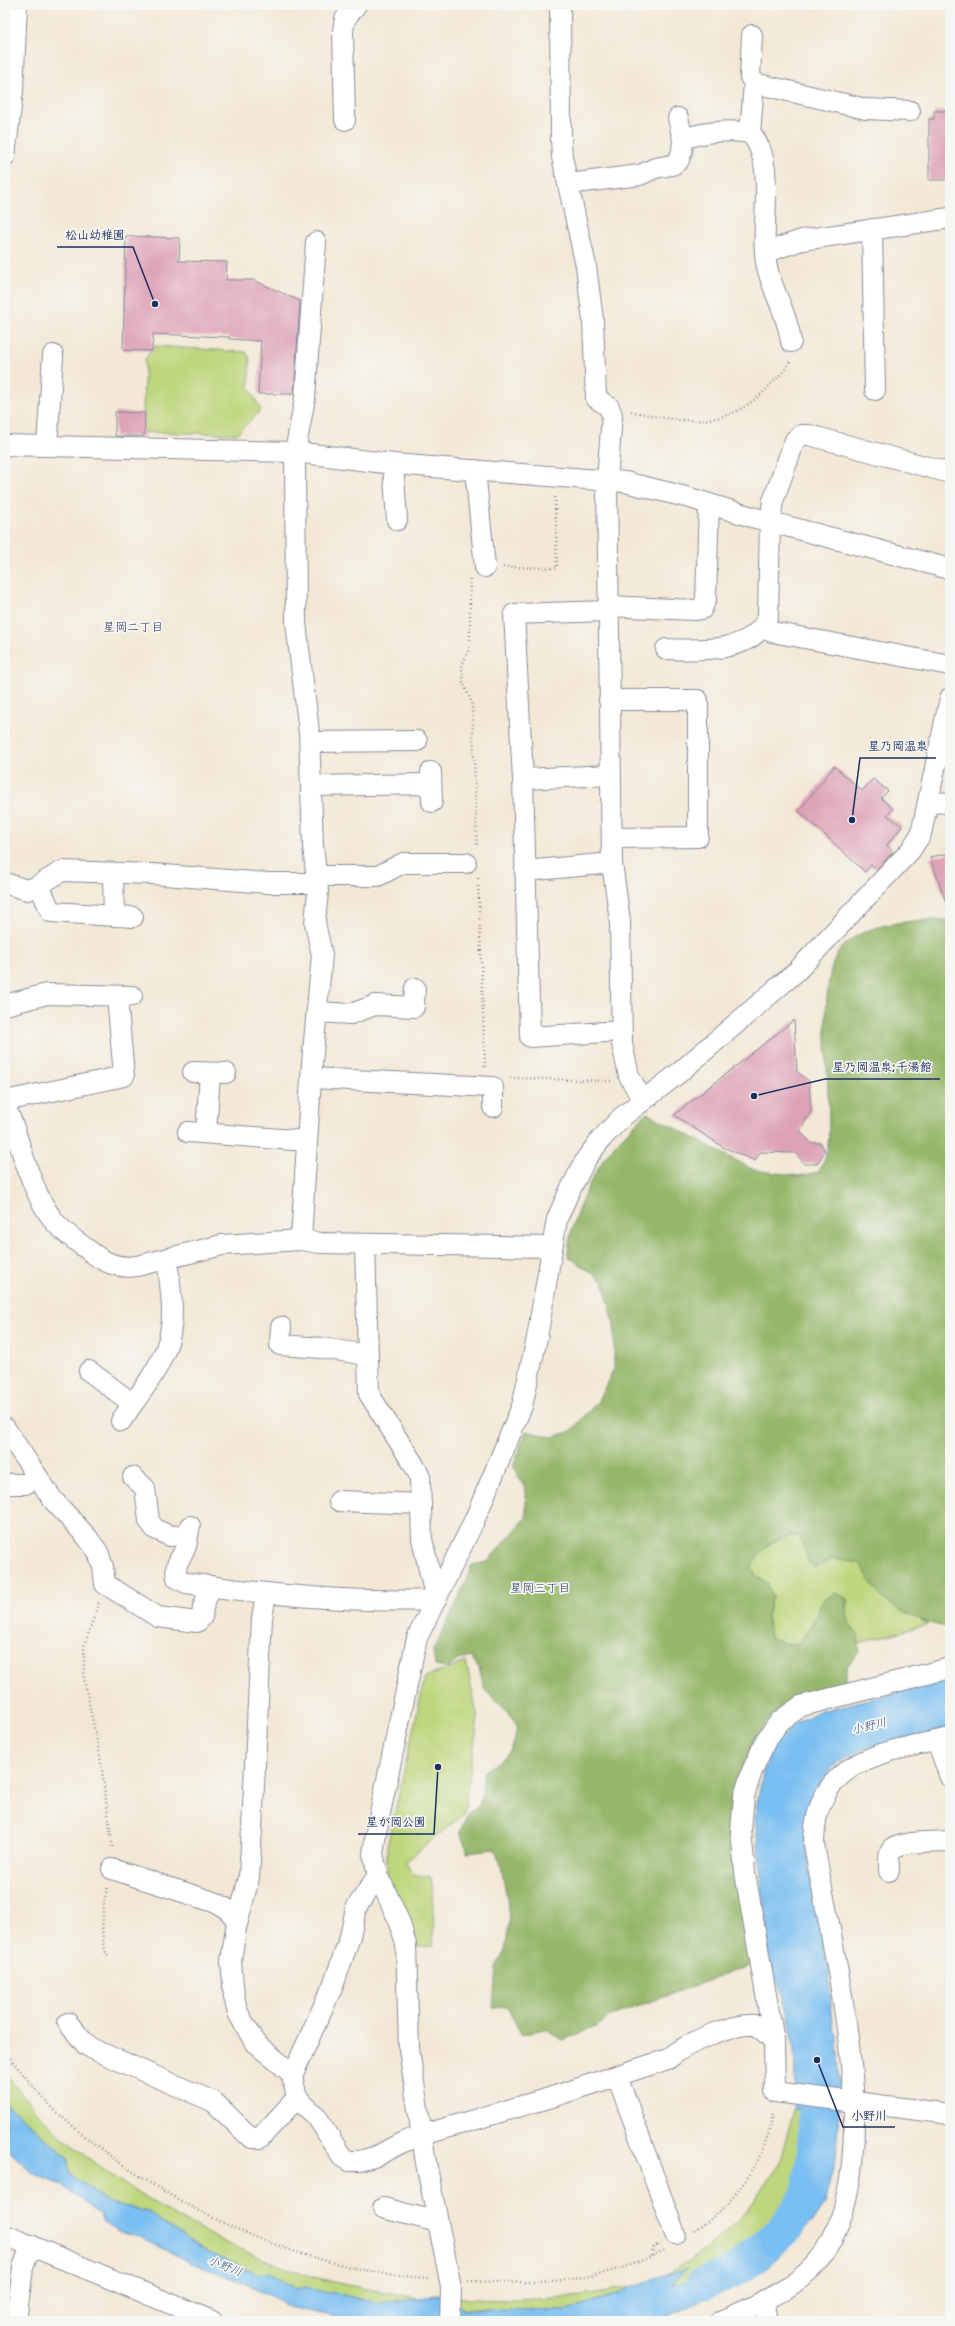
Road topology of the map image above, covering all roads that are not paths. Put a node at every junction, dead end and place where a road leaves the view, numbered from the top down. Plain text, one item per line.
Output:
1 (17, 5) edge
2 (356, 5) edge
3 (560, 5) edge
4 (752, 35) dead end
5 (754, 83) junction
6 (910, 111) dead end
7 (678, 118) dead end
8 (345, 120) dead end
9 (750, 133) junction
10 (683, 139) junction
11 (5, 156) edge
12 (568, 184) junction
13 (950, 218) edge
14 (872, 229) junction
15 (316, 242) dead end
16 (766, 252) junction
17 (791, 342) road end
18 (53, 355) dead end
19 (875, 390) dead end
20 (5, 445) edge
21 (47, 446) junction
22 (295, 452) junction
23 (393, 464) junction
24 (475, 470) junction
25 (950, 473) edge
26 (607, 481) junction
27 (709, 504) junction
28 (397, 520) dead end
29 (770, 522) junction
30 (485, 567) dead end
31 (950, 569) edge
32 (608, 608) junction
33 (764, 627) junction
34 (666, 650) dead end
35 (950, 665) edge
36 (950, 698) edge
37 (609, 700) junction
38 (946, 737) edge
39 (417, 741) dead end
40 (310, 742) junction
41 (610, 775) junction
42 (523, 778) junction
43 (311, 786) junction
44 (431, 786) dead end
45 (928, 802) junction
46 (950, 803) edge
47 (612, 838) junction
48 (466, 863) dead end
49 (612, 863) junction
50 (525, 871) junction
51 (113, 873) junction
52 (317, 880) junction
53 (5, 883) edge
54 (39, 885) junction
55 (415, 988) dead end
56 (5, 1005) edge
57 (317, 1012) junction
58 (621, 1031) junction
59 (210, 1073) dead end
60 (311, 1078) junction
61 (5, 1101) edge
62 (643, 1101) junction
63 (493, 1107) dead end
64 (5, 1108) edge
65 (307, 1141) junction
66 (301, 1240) junction
67 (365, 1244) junction
68 (552, 1247) junction
69 (167, 1259) junction
70 (281, 1327) dead end
71 (368, 1355) junction
72 (96, 1371) dead end
73 (132, 1403) junction
74 (121, 1421) dead end
75 (5, 1428) edge
76 (38, 1477) junction
77 (5, 1484) edge
78 (145, 1484) dead end
79 (339, 1501) dead end
80 (421, 1504) junction
81 (211, 1586) junction
82 (266, 1594) junction
83 (436, 1600) junction
84 (950, 1668) edge
85 (943, 1739) edge
86 (950, 1776) edge
87 (950, 1841) edge
88 (112, 1869) road end
89 (889, 1871) dead end
90 (378, 1875) junction
91 (238, 1921) junction
92 (68, 2023) dead end
93 (774, 2041) junction
94 (292, 2076) junction
95 (617, 2076) junction
96 (297, 2098) junction
97 (849, 2102) junction
98 (950, 2114) edge
99 (422, 2135) junction
100 (383, 2208) dead end
101 (438, 2222) junction
102 (675, 2234) dead end
103 (5, 2235) edge
104 (31, 2245) junction
105 (764, 2300) junction
106 (185, 2316) edge
107 (16, 2321) edge
108 (212, 2321) edge
109 (450, 2321) edge
110 (720, 2321) edge
111 (768, 2321) edge

1 - 11 street
2 - 8 street
3 - 12 street
4 - 5 street
5 - 6 street
5 - 9 street
7 - 10 street
9 - 10 street
9 - 16 street
10 - 12 street
12 - 26 street
13 - 14 street
14 - 16 street
14 - 19 street
15 - 22 street
16 - 17 street
18 - 21 street
20 - 21 street
21 - 22 street
22 - 23 street
22 - 40 street
23 - 24 street
23 - 28 street
24 - 26 street
24 - 30 street
25 - 29 street
26 - 27 street
26 - 32 street
27 - 29 street
27 - 32 street
29 - 31 street
29 - 33 street
32 - 37 street
32 - 42 street
33 - 34 street
33 - 35 street
36 - 38 street
37 - 41 street
37 - 47 street
38 - 45 street
39 - 40 street
40 - 43 street
41 - 42 street
41 - 47 street
42 - 50 street
43 - 44 street
43 - 52 street
45 - 46 street
45 - 62 street
47 - 49 street
48 - 52 street
49 - 50 street
49 - 58 street
50 - 58 street
51 - 52 street
51 - 54 street
51 - 54 street
52 - 57 street
53 - 54 street
55 - 57 street
56 - 61 street
57 - 60 street
58 - 62 street
59 - 65 street
60 - 63 street
60 - 65 street
62 - 68 street
64 - 69 street
65 - 66 street
66 - 67 street
66 - 69 street
67 - 68 street
67 - 71 street
68 - 83 street
69 - 73 street
70 - 71 street
71 - 80 street
72 - 73 street
73 - 74 street
75 - 76 street
76 - 77 street
76 - 81 street
78 - 81 street
79 - 80 street
80 - 83 street
81 - 82 street
82 - 83 street
82 - 91 street
83 - 90 street
84 - 93 street
85 - 86 street
85 - 97 street
87 - 89 street
88 - 91 street
90 - 94 street
90 - 99 street
91 - 94 street
92 - 96 street
93 - 95 street
93 - 97 street
94 - 96 street
95 - 99 street
95 - 102 street
96 - 99 street
97 - 98 street
97 - 105 street
99 - 101 street
100 - 101 street
101 - 109 street
103 - 104 street
104 - 106 street
104 - 107 street
105 - 110 street
105 - 111 street
106 - 108 street

